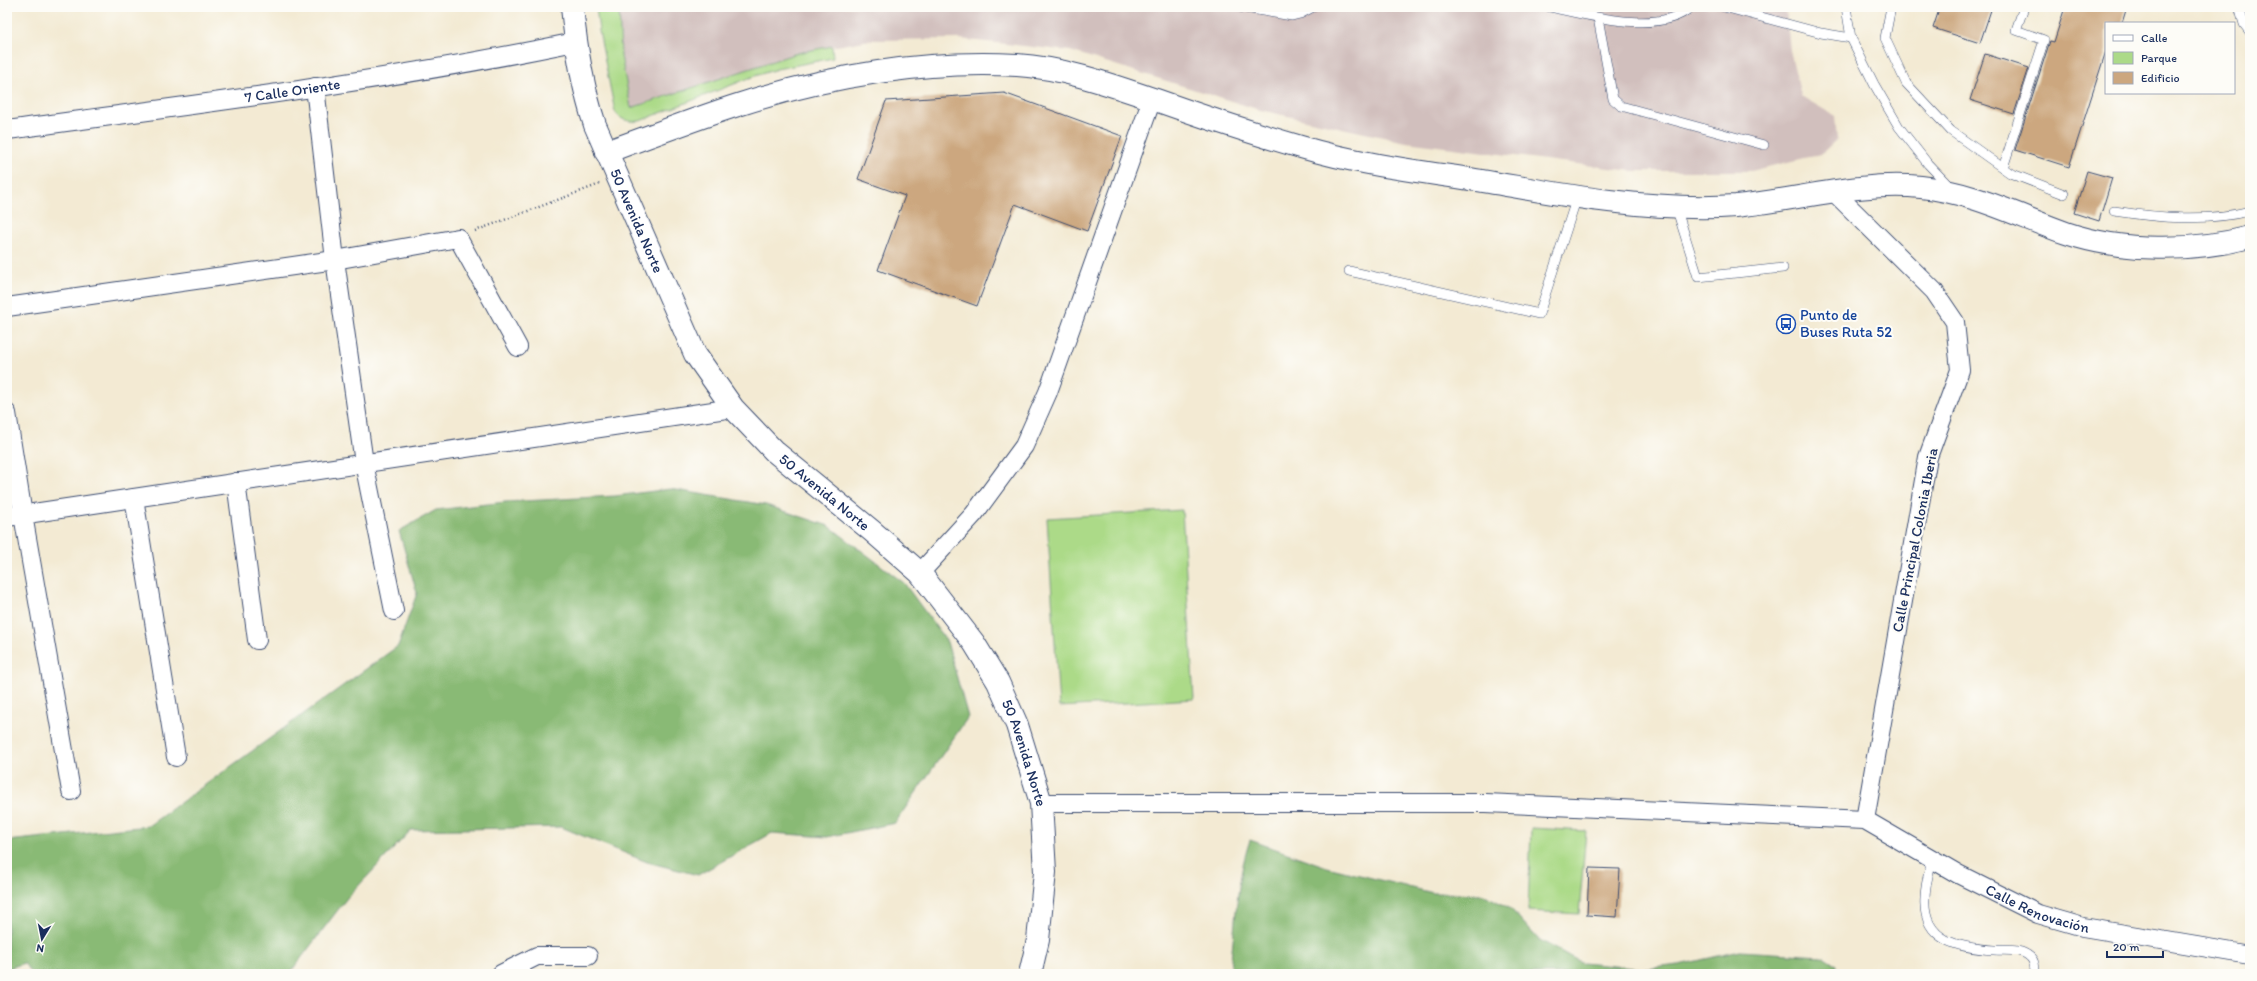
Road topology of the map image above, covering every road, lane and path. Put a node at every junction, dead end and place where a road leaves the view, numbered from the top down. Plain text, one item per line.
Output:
1 (572, 7) edge
2 (1239, 7) edge
3 (1312, 7) edge
4 (1550, 7) edge
5 (1691, 7) edge
6 (1724, 7) edge
7 (1846, 7) edge
8 (1891, 7) edge
9 (2024, 7) edge
10 (2239, 7) edge
11 (1598, 18) junction
12 (2250, 32) edge
13 (1852, 38) junction
14 (575, 42) junction
15 (316, 87) junction
16 (1152, 99) junction
17 (7, 130) edge
18 (1764, 145) dead end
19 (606, 152) junction
20 (2003, 168) junction
21 (588, 188) dead end
22 (1833, 191) junction
23 (1956, 192) junction
24 (2064, 194) dead end
25 (1577, 197) junction
26 (1676, 206) junction
27 (2114, 211) dead end
28 (2250, 211) edge
29 (2250, 237) edge
30 (458, 238) junction
31 (336, 260) junction
32 (1783, 268) dead end
33 (1348, 271) dead end
34 (7, 307) edge
35 (518, 347) dead end
36 (733, 408) junction
37 (7, 413) edge
38 (364, 463) junction
39 (236, 482) junction
40 (134, 498) junction
41 (15, 516) edge
42 (920, 573) junction
43 (394, 612) dead end
44 (257, 640) dead end
45 (176, 757) dead end
46 (71, 791) dead end
47 (1041, 803) junction
48 (1865, 820) junction
49 (1932, 859) junction
50 (2250, 955) edge
51 (588, 956) dead end
52 (500, 974) edge
53 (1030, 974) edge
54 (2035, 974) edge

1 - 14 street, 50 Avenida Norte
2 - 3 lane
4 - 11 lane
5 - 11 lane
6 - 13 lane
7 - 13 lane
8 - 20 lane
9 - 20 lane
10 - 12 lane
11 - 18 lane
13 - 23 lane
14 - 15 street, 7 Calle Oriente
14 - 19 street, 50 Avenida Norte
15 - 17 street, 7 Calle Oriente
15 - 31 street
16 - 19 street
16 - 25 street
16 - 42 street
19 - 36 street, 50 Avenida Norte
20 - 24 lane
21 - 30 path
22 - 23 street
22 - 26 street
22 - 48 street, Calle Principal Colonia Iberia
23 - 29 street
25 - 26 street
25 - 33 lane
26 - 32 lane
27 - 28 lane
30 - 31 street
30 - 35 street
31 - 34 street
31 - 38 street
36 - 38 street
36 - 42 street, 50 Avenida Norte
37 - 41 street
38 - 39 street
38 - 43 street
39 - 40 street
39 - 44 street
40 - 41 street
40 - 45 street
41 - 46 street
42 - 47 street, 50 Avenida Norte
47 - 48 street
47 - 53 street, 50 Avenida Norte
48 - 49 street, Calle Renovación
49 - 50 street, Calle Renovación
49 - 54 lane
51 - 52 street

